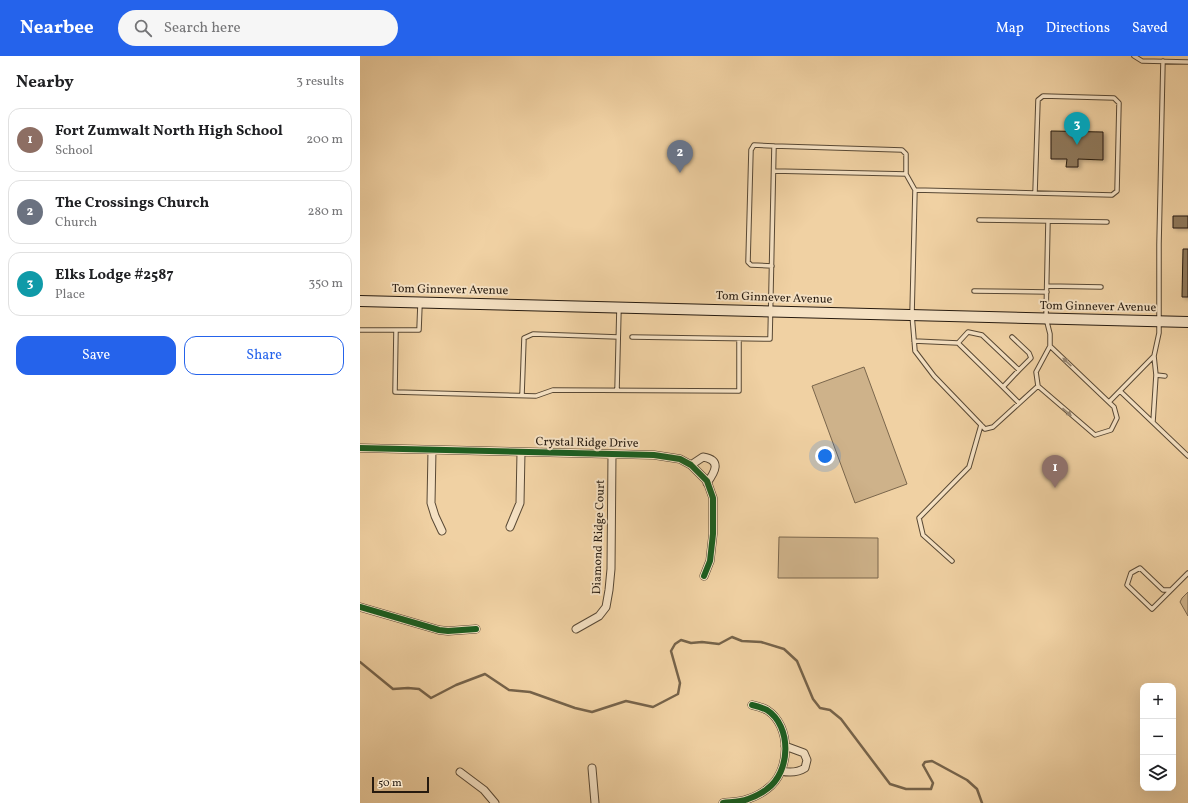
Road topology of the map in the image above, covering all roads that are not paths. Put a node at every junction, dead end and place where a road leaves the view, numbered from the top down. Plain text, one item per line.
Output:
1 (1134, 56) edge
2 (1163, 61) junction
3 (1188, 62) edge
4 (774, 146) junction
5 (774, 171) junction
6 (906, 174) junction
7 (915, 190) junction
8 (1035, 193) junction
9 (979, 220) dead end
10 (1048, 221) junction
11 (1107, 222) dead end
12 (772, 266) junction
13 (1047, 286) junction
14 (1101, 287) dead end
15 (974, 291) dead end
16 (1047, 292) junction
17 (360, 301) edge
18 (420, 302) junction
19 (620, 307) junction
20 (771, 311) junction
21 (912, 315) junction
22 (1046, 318) junction
23 (1159, 321) junction
24 (1188, 322) edge
25 (360, 330) edge
26 (396, 330) junction
27 (618, 337) junction
28 (632, 337) dead end
29 (1012, 337) dead end
30 (739, 339) junction
31 (914, 341) junction
32 (958, 343) junction
33 (1050, 346) junction
34 (1154, 356) junction
35 (1019, 370) junction
36 (1156, 375) junction
37 (1165, 376) dead end
38 (1038, 386) junction
39 (1003, 387) junction
40 (617, 390) junction
41 (1120, 391) junction
42 (522, 395) junction
43 (1109, 402) junction
44 (1019, 403) junction
45 (1153, 422) junction
46 (981, 425) junction
47 (360, 448) edge
48 (432, 450) junction
49 (521, 452) junction
50 (612, 454) junction
51 (1188, 456) edge
52 (691, 464) junction
53 (707, 483) junction
54 (510, 527) dead end
55 (442, 531) dead end
56 (952, 561) dead end
57 (1188, 573) edge
58 (704, 576) dead end
59 (1171, 590) junction
60 (360, 607) edge
61 (476, 628) dead end
62 (576, 629) dead end
63 (752, 705) dead end
64 (785, 746) junction
65 (592, 768) dead end
66 (781, 771) junction
67 (460, 772) dead end
68 (495, 803) edge
69 (595, 803) edge
70 (724, 803) edge

1 - 2 lane
2 - 3 lane
2 - 23 lane
4 - 5 lane
4 - 6 lane
4 - 12 lane
5 - 6 lane
5 - 12 lane
6 - 7 lane
7 - 8 lane
7 - 21 lane
8 - 8 lane
9 - 10 lane
10 - 11 lane
10 - 13 lane
12 - 20 lane
13 - 14 lane
13 - 16 lane
15 - 16 lane
16 - 22 lane
17 - 18 main road, Tom Ginnever Avenue
18 - 19 main road, Tom Ginnever Avenue
18 - 26 lane
19 - 20 main road, Tom Ginnever Avenue
19 - 27 lane
20 - 21 main road, Tom Ginnever Avenue
20 - 30 lane
21 - 22 main road, Tom Ginnever Avenue
21 - 31 lane
22 - 23 main road, Tom Ginnever Avenue
22 - 33 lane
23 - 24 main road, Tom Ginnever Avenue
23 - 34 lane
25 - 26 lane
26 - 42 lane
27 - 40 lane
27 - 42 lane
28 - 30 lane
29 - 35 lane
30 - 40 lane
31 - 32 lane
31 - 46 lane
32 - 35 lane
32 - 39 lane
33 - 38 lane
43 -> 33 lane
34 - 36 lane
34 - 41 lane
35 - 39 lane
36 - 37 lane
36 - 45 lane
38 -> 43 lane
38 - 44 lane
39 - 44 lane
40 - 42 lane
41 - 43 lane
41 - 45 lane
44 - 46 lane
45 - 51 lane
46 - 56 lane
47 - 48 street, Crystal Ridge Drive
48 - 49 street, Crystal Ridge Drive
48 - 55 street
49 - 50 street, Crystal Ridge Drive
49 - 54 street
50 - 52 street, Crystal Ridge Drive
50 - 62 street, Diamond Ridge Court
52 - 53 street
52 - 53 street
53 - 58 street
57 - 59 lane
59 - 59 lane
60 - 61 street
63 - 64 street
64 - 66 street
64 - 66 street
65 - 69 street
66 - 70 street
67 - 68 street

